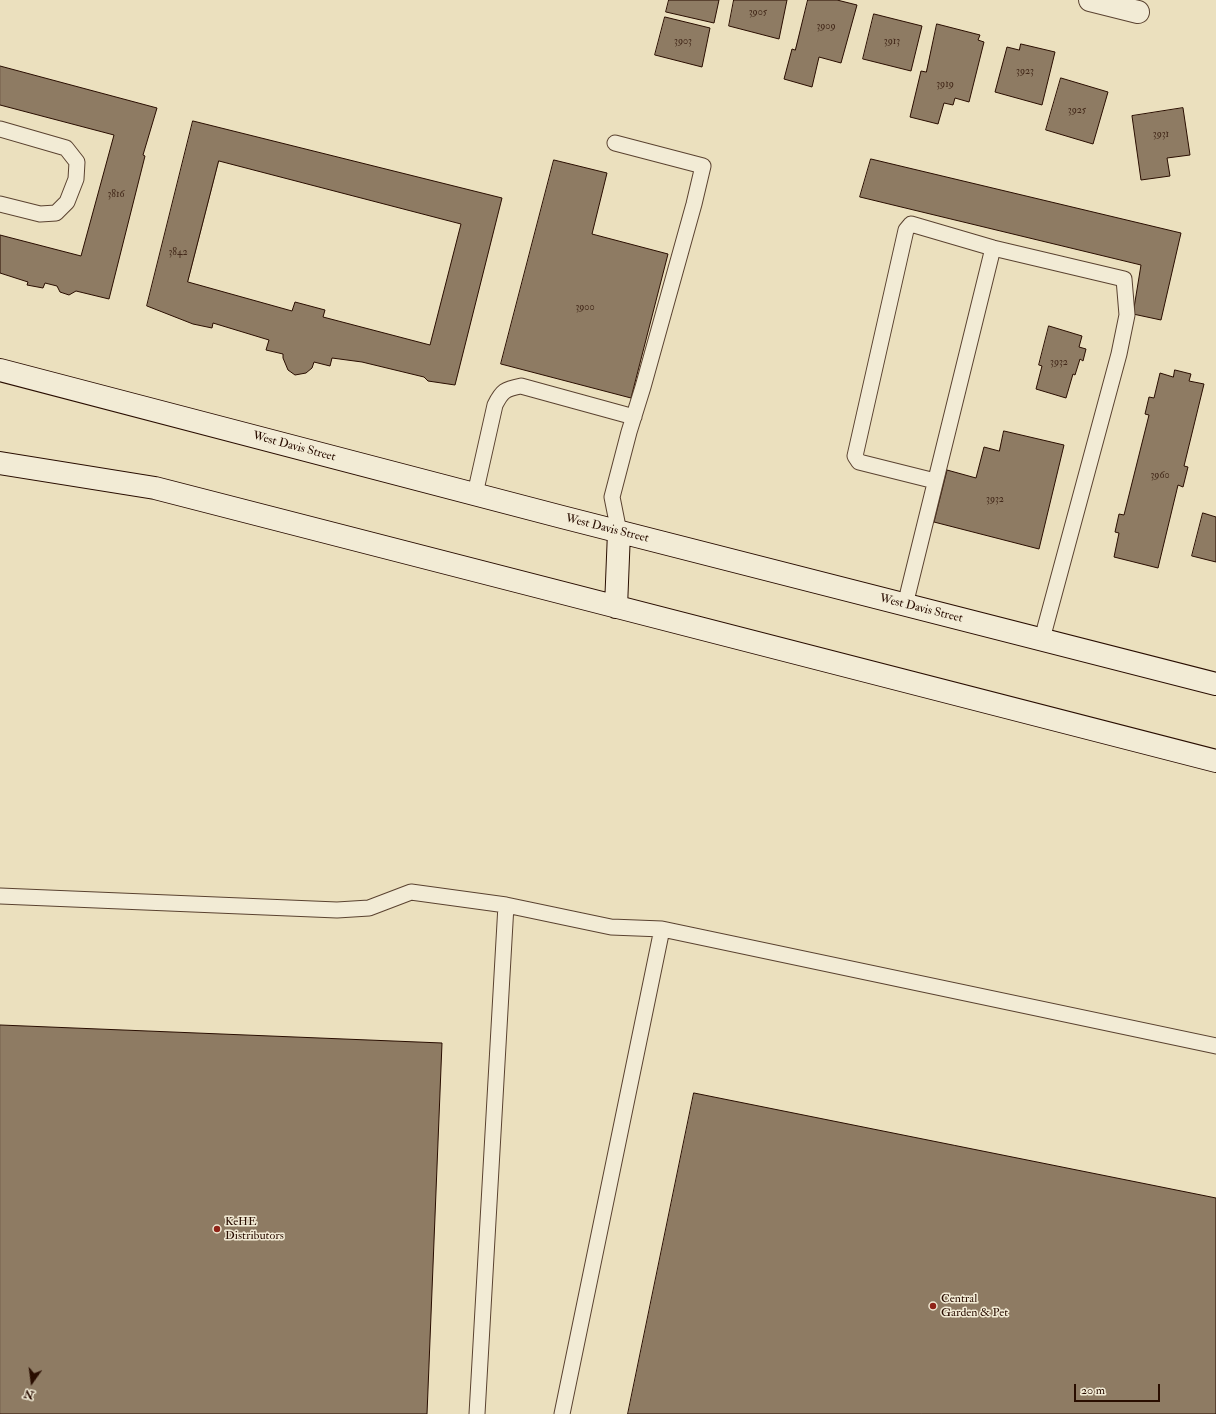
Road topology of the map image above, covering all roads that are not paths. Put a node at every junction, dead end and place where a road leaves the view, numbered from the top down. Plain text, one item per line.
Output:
1 (1090, 0) edge
2 (1138, 12) dead end
3 (0, 129) edge
4 (615, 143) dead end
5 (0, 204) edge
6 (993, 248) junction
7 (0, 370) edge
8 (634, 417) junction
9 (0, 463) edge
10 (935, 481) junction
11 (475, 494) junction
12 (619, 532) junction
13 (905, 605) junction
14 (616, 606) junction
15 (1042, 639) junction
16 (1216, 684) edge
17 (1216, 761) edge
18 (0, 896) edge
19 (506, 905) junction
20 (662, 929) junction
21 (1216, 1046) edge
22 (477, 1414) edge
23 (562, 1414) edge

1 - 2 main road
3 - 5 lane
4 - 8 lane
6 - 10 lane
6 - 10 lane
6 - 15 lane
7 - 11 main road, West Davis Street
8 - 11 lane
8 - 12 lane
9 - 14 main road
10 - 13 lane
11 - 12 main road, West Davis Street
12 - 13 main road, West Davis Street
12 - 14 main road
13 - 15 main road, West Davis Street
14 - 17 main road
15 - 16 main road, West Davis Street
18 - 19 lane
19 - 20 lane
19 - 22 lane
20 - 21 lane
20 - 23 lane

